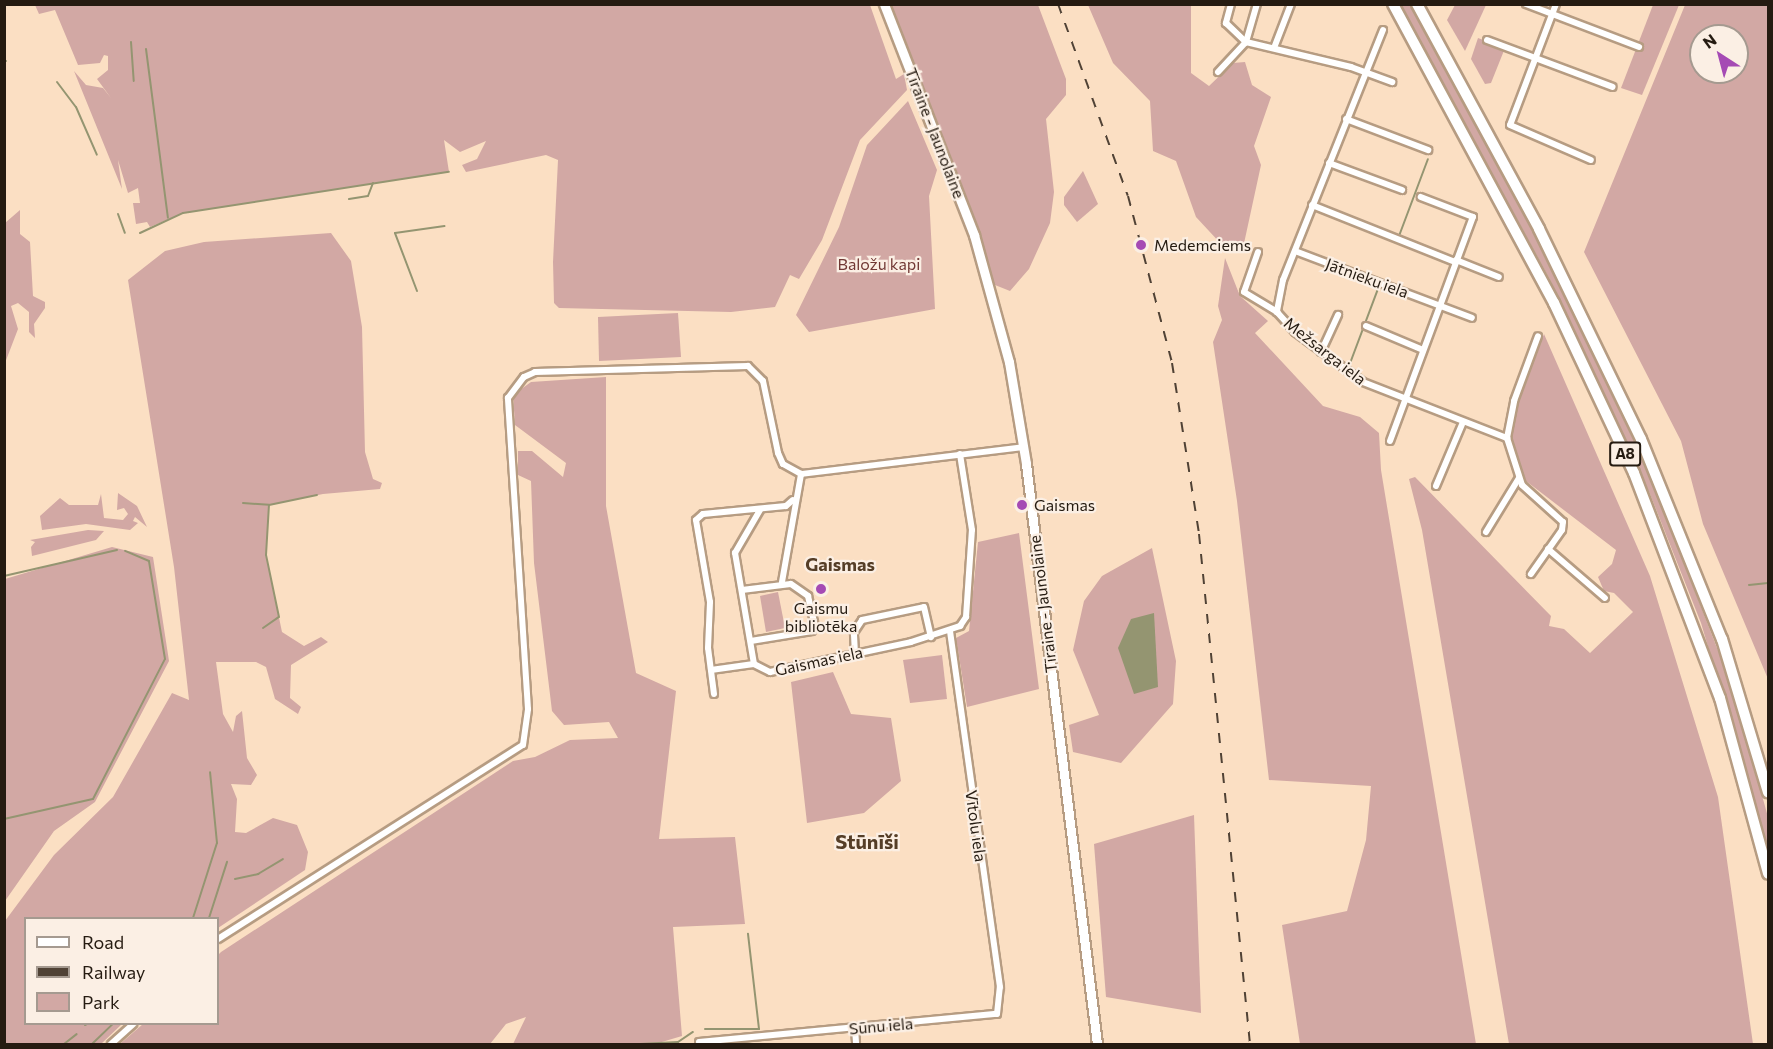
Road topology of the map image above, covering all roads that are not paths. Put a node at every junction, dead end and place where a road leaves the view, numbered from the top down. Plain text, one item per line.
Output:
1 (884, 4) edge
2 (1231, 4) edge
3 (1257, 4) edge
4 (1291, 4) edge
5 (1393, 4) edge
6 (1417, 4) edge
7 (1526, 4) edge
8 (1556, 4) edge
9 (1552, 14) junction
10 (1383, 30) dead end
11 (1487, 40) dead end
12 (1245, 42) junction
13 (1639, 46) dead end
14 (1274, 48) junction
15 (1536, 57) junction
16 (1218, 72) dead end
17 (1363, 72) junction
18 (1392, 82) dead end
19 (1613, 87) dead end
20 (1346, 119) junction
21 (1428, 150) dead end
22 (1591, 160) dead end
23 (1329, 163) junction
24 (1402, 190) dead end
25 (1421, 197) dead end
26 (1312, 205) junction
27 (1295, 251) junction
28 (1258, 252) dead end
29 (1456, 261) junction
30 (1499, 277) dead end
31 (1439, 305) junction
32 (1277, 312) junction
33 (1338, 315) dead end
34 (1472, 318) dead end
35 (1366, 326) dead end
36 (1538, 336) dead end
37 (1422, 349) junction
38 (1321, 352) junction
39 (1403, 399) junction
40 (1463, 422) junction
41 (1507, 438) junction
42 (1390, 441) dead end
43 (1024, 447) junction
44 (960, 454) junction
45 (801, 474) junction
46 (1519, 478) junction
47 (1436, 486) dead end
48 (794, 500) junction
49 (760, 510) junction
50 (1486, 532) dead end
51 (1548, 549) junction
52 (1531, 574) dead end
53 (782, 582) junction
54 (742, 590) junction
55 (1605, 598) dead end
56 (950, 631) junction
57 (931, 637) junction
58 (751, 642) junction
59 (855, 654) junction
60 (754, 664) junction
61 (711, 670) junction
62 (714, 694) dead end
63 (1768, 792) edge
64 (1768, 874) edge
65 (219, 938) edge
66 (991, 1016) joint
67 (131, 1025) edge
68 (855, 1028) junction
69 (699, 1042) dead end
70 (111, 1044) edge
71 (856, 1044) edge
72 (1097, 1044) edge

1 - 43 main road, Tīraine - Jaunolaine
2 - 12 street
3 - 12 street
4 - 14 street
5 - 64 highway, A8
6 - 63 highway, A8
7 - 9 street
8 - 9 street
9 - 13 street
9 - 15 street
10 - 17 street, Mežsarga iela
11 - 15 street
12 - 14 street
12 - 16 street
14 - 17 street
15 - 19 street
15 - 22 street
17 - 18 street
17 - 20 street, Mežsarga iela
20 - 21 street
20 - 23 street, Mežsarga iela
23 - 24 street
23 - 26 street, Mežsarga iela
25 - 29 street
26 - 27 street, Mežsarga iela
26 - 29 street
27 - 31 street, Jātnieku iela
27 - 32 street, Mežsarga iela
28 - 32 street
29 - 30 street
29 - 31 street
31 - 34 street, Jātnieku iela
31 - 37 street
32 - 38 street, Mežsarga iela
33 - 38 street
35 - 37 street
36 - 41 street
37 - 39 street
38 - 39 street, Mežsarga iela
39 - 40 street, Mežsarga iela
39 - 42 street
40 - 41 street, Mežsarga iela
40 - 47 street
41 - 46 street
43 - 44 street
43 - 72 main road, Tīraine - Jaunolaine
44 - 45 street
44 - 56 street
45 - 48 street
45 - 65 street
46 - 50 street
46 - 51 street
48 - 49 street
48 - 53 street
49 - 54 street
49 - 61 street
51 - 52 street
51 - 55 street
53 - 54 street
53 - 58 street
54 - 58 street
56 - 57 street, Gaismas iela
56 - 66 street, Vītolu iela
57 - 59 street, Gaismas iela
57 - 59 street
58 - 60 street
59 - 60 street, Gaismas iela
60 - 61 street, Gaismas iela
61 - 62 street
66 - 68 street, Sūnu iela
67 - 70 street
68 - 69 street, Sūnu iela
68 - 71 street

